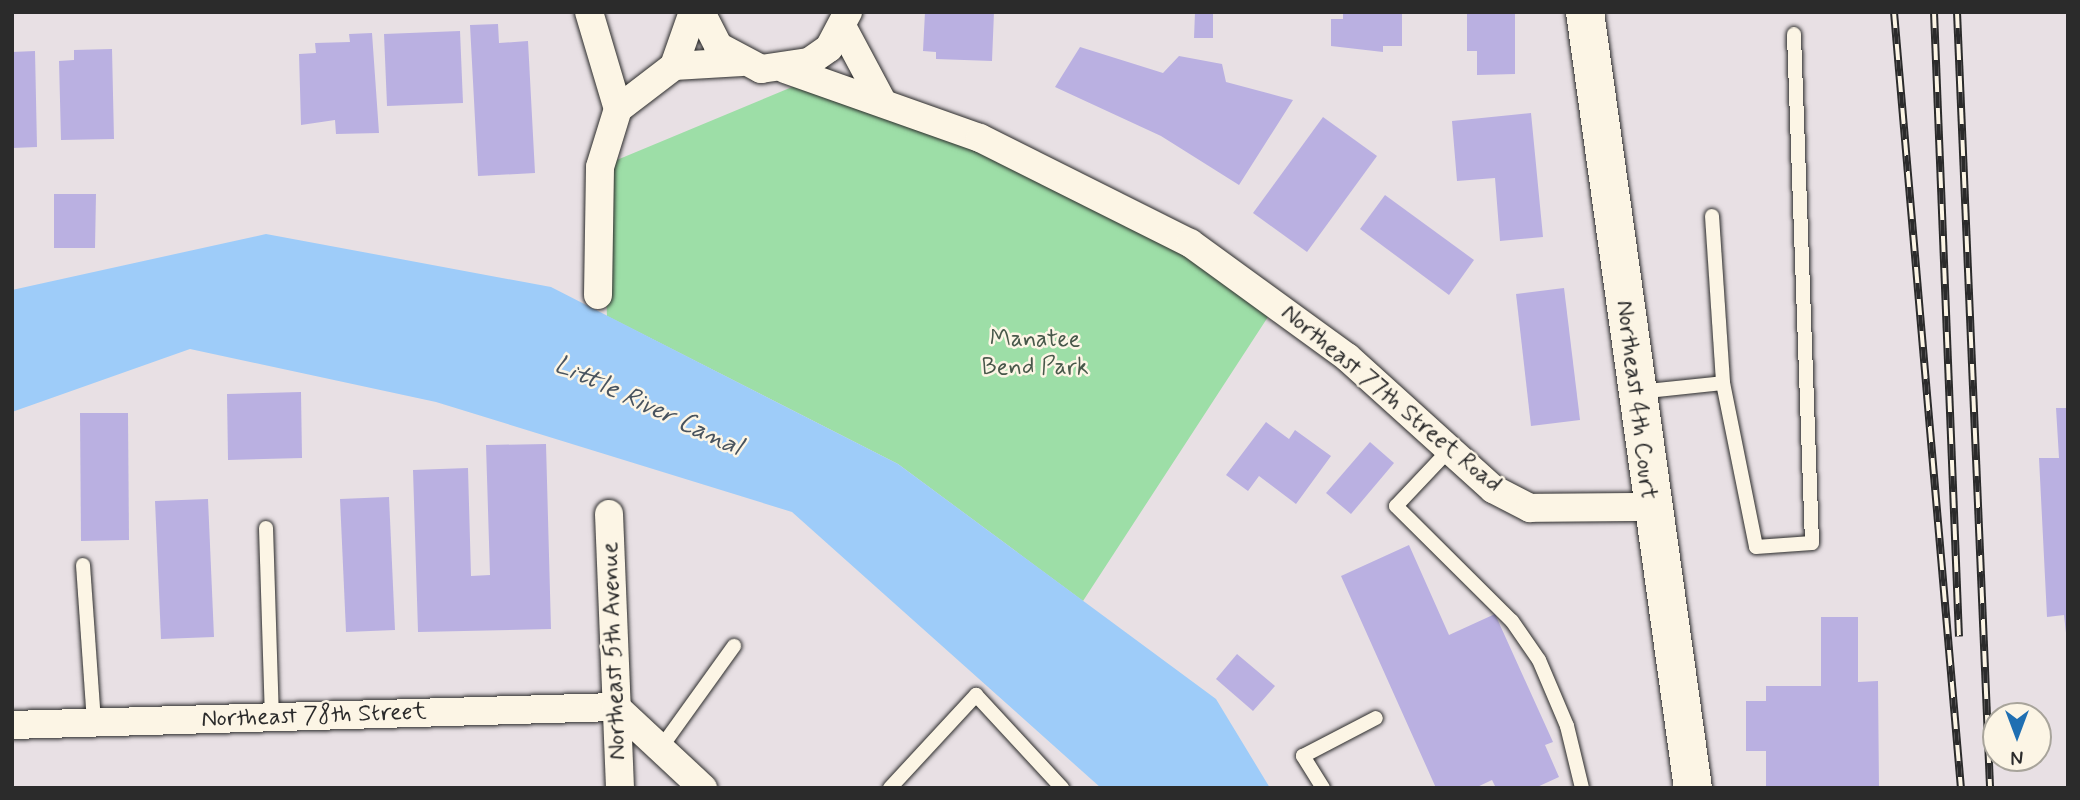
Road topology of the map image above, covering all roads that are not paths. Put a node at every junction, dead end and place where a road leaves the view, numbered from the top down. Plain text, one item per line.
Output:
1 (589, 12) edge
2 (692, 12) edge
3 (701, 12) edge
4 (1585, 12) edge
5 (846, 20) edge
6 (1794, 34) dead end
7 (742, 62) junction
8 (674, 66) junction
9 (785, 69) junction
10 (883, 103) junction
11 (618, 109) junction
12 (1712, 216) dead end
13 (598, 295) dead end
14 (1723, 383) junction
15 (1636, 393) junction
16 (1449, 450) junction
17 (1650, 508) junction
18 (608, 514) dead end
19 (267, 528) dead end
20 (83, 565) dead end
21 (734, 646) dead end
22 (616, 707) junction
23 (272, 717) junction
24 (1376, 718) dead end
25 (93, 723) junction
26 (12, 725) edge
27 (660, 749) junction
28 (621, 788) edge
29 (702, 788) edge
30 (890, 788) edge
31 (1062, 788) edge
32 (1323, 788) edge
33 (1582, 788) edge
34 (1693, 788) edge

1 - 11 street
2 - 8 street
3 - 7 street
4 - 15 street, Northeast 4th Court
5 - 9 street
5 - 10 street
6 - 14 lane
7 - 8 street
7 - 9 street, Northeast 77th Street Road
8 - 11 street
9 - 10 street, Northeast 77th Street Road
10 - 16 street, Northeast 77th Street Road
11 - 13 street
12 - 14 lane
14 - 15 lane
15 - 17 street, Northeast 4th Court
16 - 17 street, Northeast 77th Street Road
16 - 33 lane
17 - 34 street, Northeast 4th Court
18 - 22 street, Northeast 5th Avenue
19 - 23 lane
20 - 25 lane
21 - 27 lane
22 - 23 street, Northeast 78th Street
22 - 27 street
22 - 28 street, Northeast 5th Avenue
23 - 25 street, Northeast 78th Street
24 - 32 lane
25 - 26 street, Northeast 78th Street
27 - 29 street
30 - 31 lane

